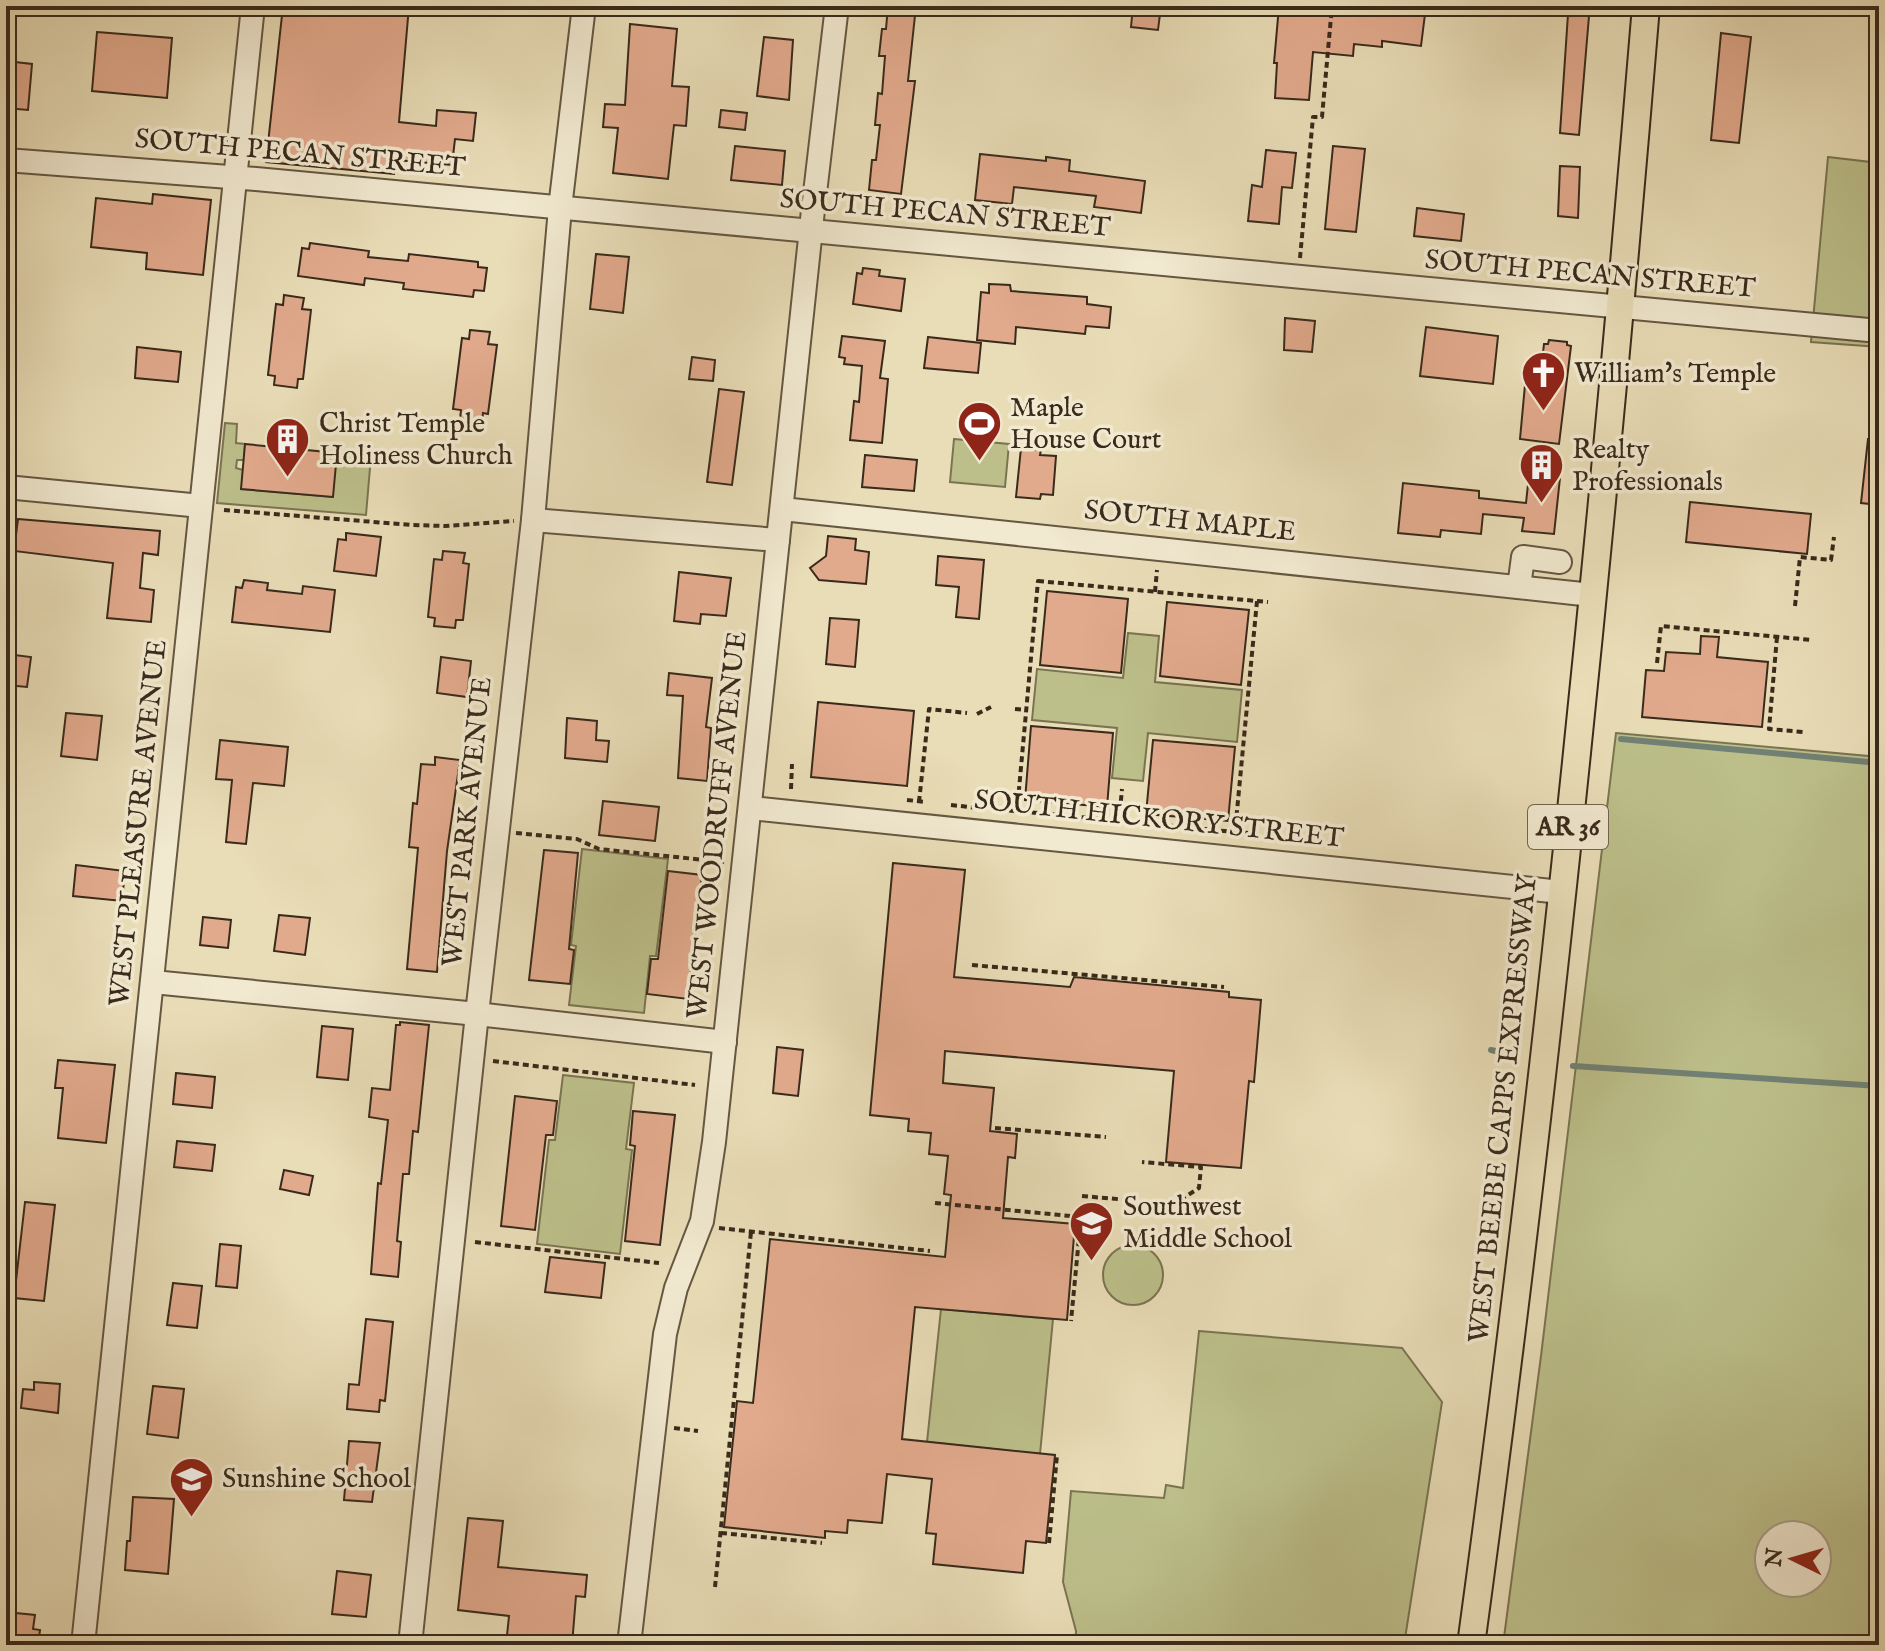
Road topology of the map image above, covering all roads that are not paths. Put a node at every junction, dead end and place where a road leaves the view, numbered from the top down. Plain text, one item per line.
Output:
1 (253, 6) edge
2 (584, 6) edge
3 (837, 6) edge
4 (1646, 6) edge
5 (6, 160) edge
6 (236, 177) junction
7 (560, 208) junction
8 (810, 232) junction
9 (1621, 309) junction
10 (1879, 331) edge
11 (6, 487) edge
12 (201, 506) junction
13 (782, 509) junction
14 (533, 520) junction
15 (778, 540) junction
16 (1560, 562) dead end
17 (1519, 587) junction
18 (1592, 595) junction
19 (751, 808) junction
20 (1561, 892) junction
21 (153, 982) junction
22 (477, 1014) junction
23 (725, 1042) junction
24 (83, 1645) edge
25 (410, 1645) edge
26 (629, 1645) edge
27 (1471, 1645) edge

1 - 6 street, WEST PLEASURE AVENUE
2 - 7 street, WEST PARK AVENUE
3 - 8 street, WEST WOODRUFF AVENUE
4 - 9 main road, WEST BEEBE CAPPS EXPRESSWAY / AR 36
5 - 6 street, SOUTH PECAN STREET
6 - 7 street, SOUTH PECAN STREET
6 - 12 street, WEST PLEASURE AVENUE
7 - 8 street, SOUTH PECAN STREET
7 - 14 street, WEST PARK AVENUE
8 - 9 street, SOUTH PECAN STREET
8 - 13 street, WEST WOODRUFF AVENUE
9 - 10 street, SOUTH PECAN STREET
9 - 18 main road, WEST BEEBE CAPPS EXPRESSWAY / AR 36
11 - 12 street
12 - 21 street, WEST PLEASURE AVENUE
13 - 15 street, WEST WOODRUFF AVENUE
13 - 17 street, SOUTH MAPLE
14 - 15 street
14 - 22 street, WEST PARK AVENUE
15 - 19 street, WEST WOODRUFF AVENUE
16 - 17 street
17 - 18 street, SOUTH MAPLE
18 - 20 main road, WEST BEEBE CAPPS EXPRESSWAY / AR 36
19 - 20 street, SOUTH HICKORY STREET
19 - 23 street, WEST WOODRUFF AVENUE
20 - 27 main road, WEST BEEBE CAPPS EXPRESSWAY / AR 36
21 - 22 street
21 - 24 street, WEST PLEASURE AVENUE
22 - 23 street
22 - 25 street, WEST PARK AVENUE
23 - 26 street, WEST WOODRUFF AVENUE

